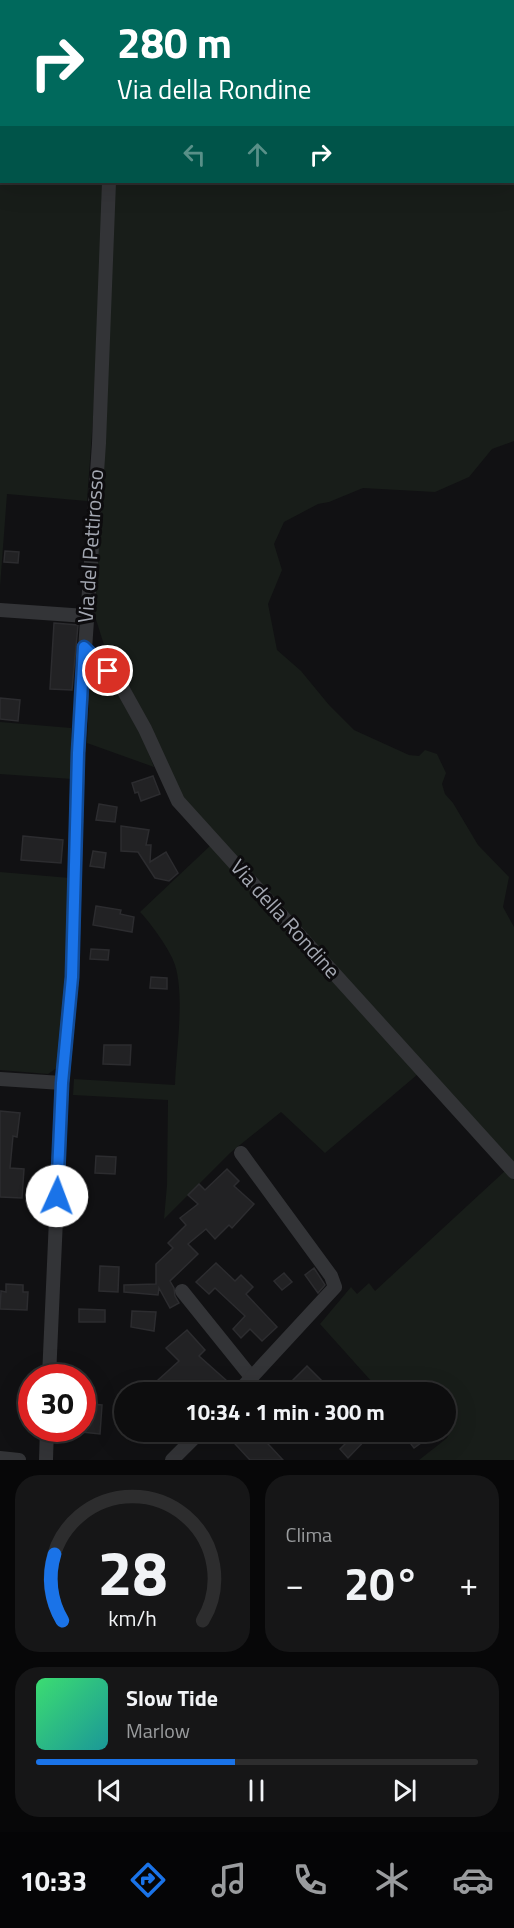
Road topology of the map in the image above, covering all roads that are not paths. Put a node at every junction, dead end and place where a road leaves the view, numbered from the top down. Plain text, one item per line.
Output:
1 (109, 183) edge
2 (0, 609) edge
3 (86, 616) junction
4 (84, 647) junction
5 (0, 1079) edge
6 (62, 1083) junction
7 (241, 1153) dead end
8 (514, 1172) edge
9 (182, 1291) dead end
10 (50, 1364) edge
11 (252, 1378) junction
12 (248, 1382) edge
13 (47, 1442) edge
14 (193, 1442) edge
15 (181, 1457) edge
16 (0, 1458) edge
17 (19, 1460) edge
18 (46, 1460) edge

1 - 3 street, Via del Pettirosso
2 - 3 street
3 - 4 street, Via del Pettirosso
4 - 6 street, Via del Pettirosso
4 - 8 street, Via della Rondine
5 - 6 street
6 - 10 street, Via del Pettirosso
7 - 11 street
9 - 11 street
11 - 12 street
13 - 18 street
14 - 15 street
16 - 17 street

